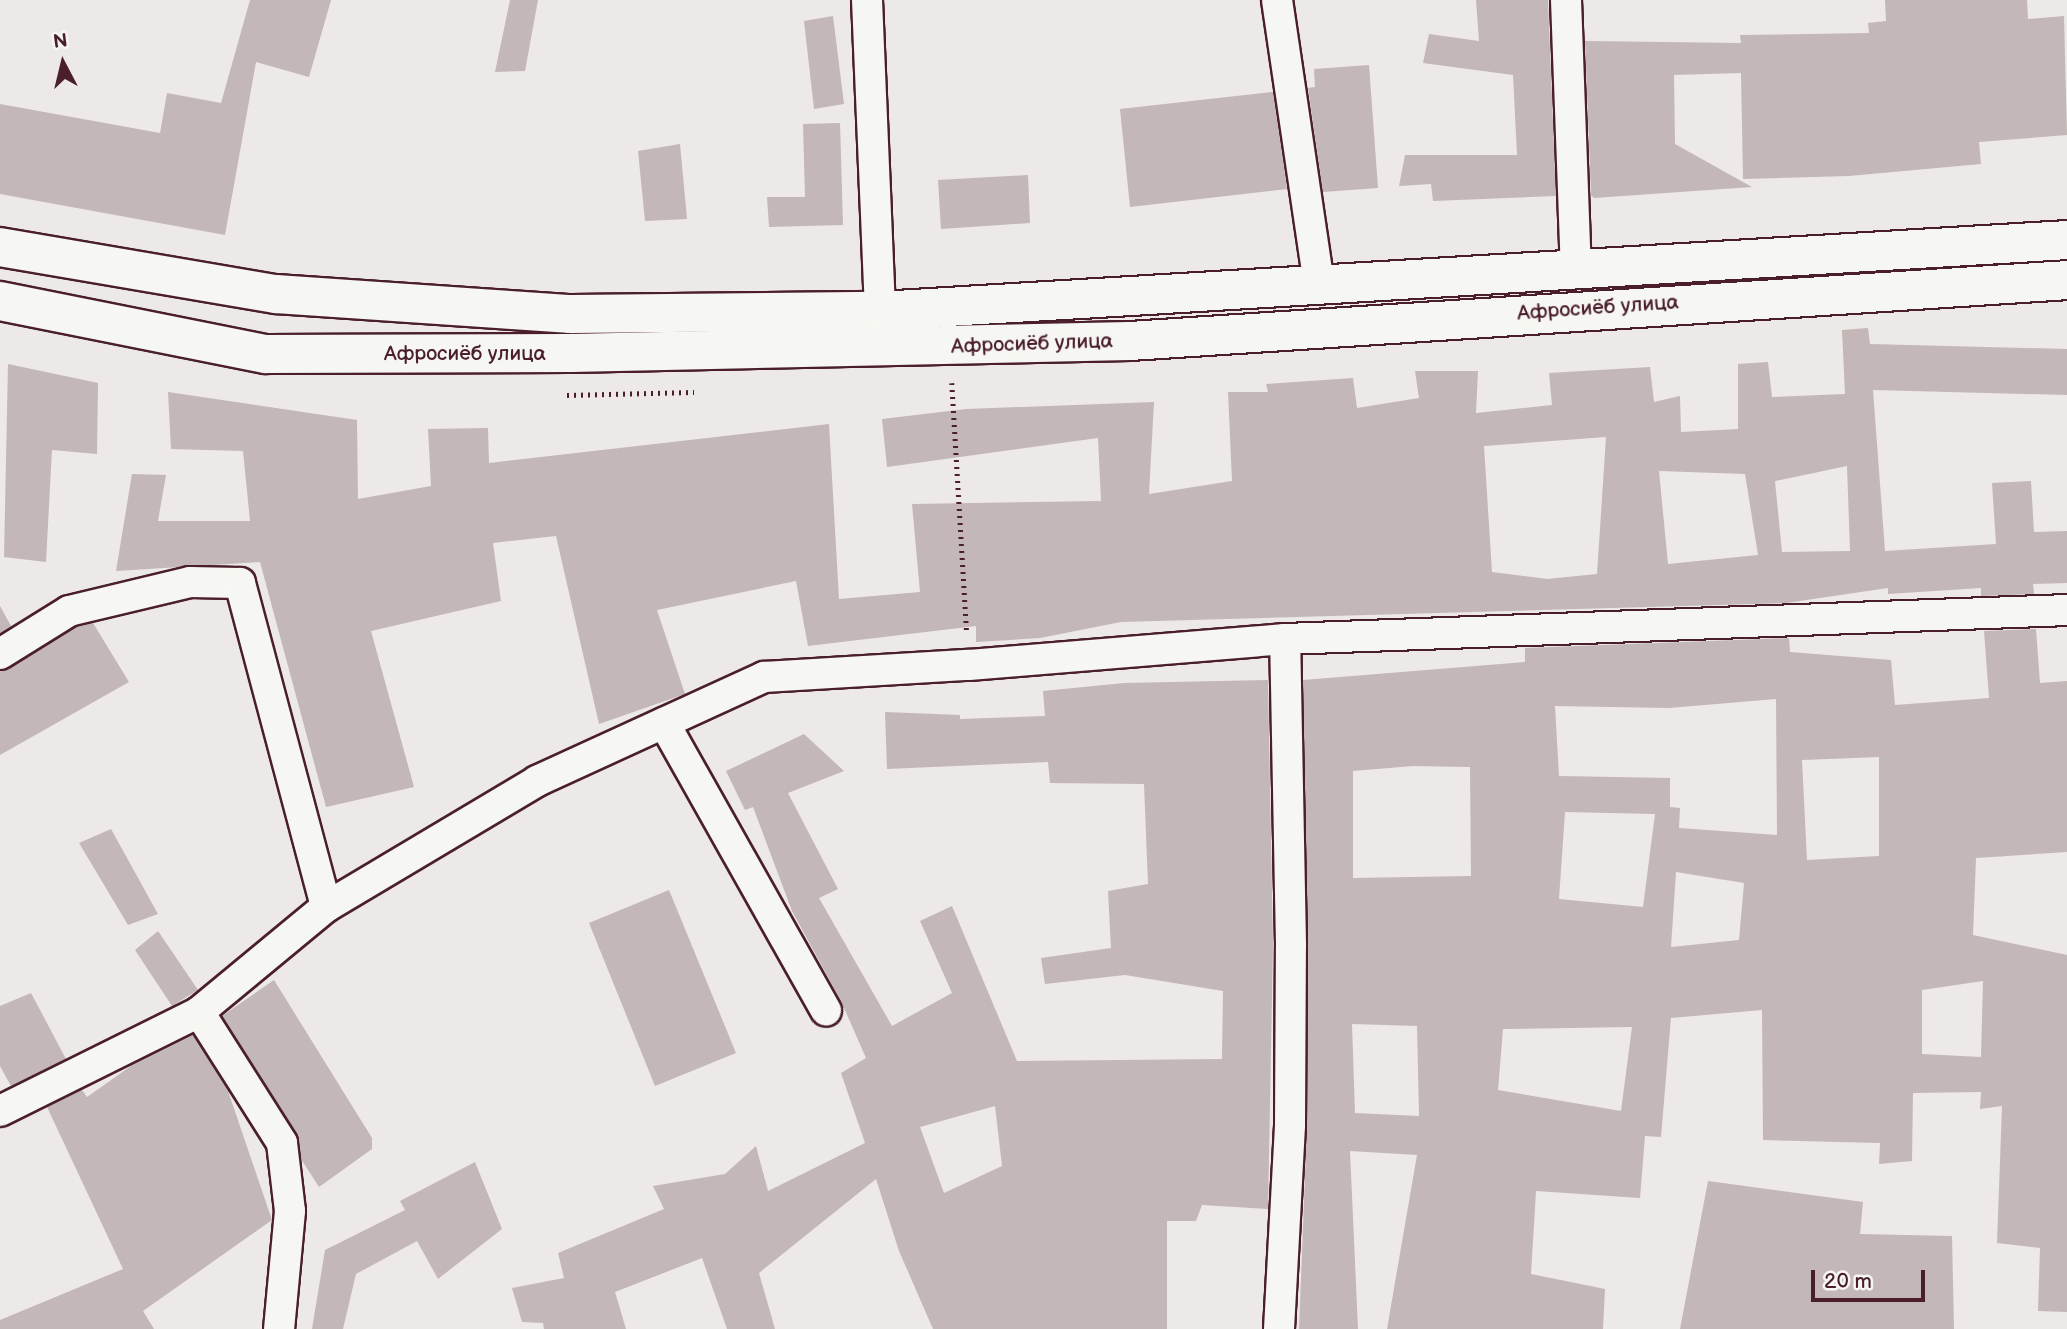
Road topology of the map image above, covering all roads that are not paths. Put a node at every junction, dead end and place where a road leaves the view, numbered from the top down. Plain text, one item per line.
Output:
1 (867, 0) edge
2 (1277, 0) edge
3 (1566, 0) edge
4 (2067, 240) edge
5 (0, 247) edge
6 (1576, 270) junction
7 (2067, 280) edge
8 (1319, 285) junction
9 (0, 300) edge
10 (880, 311) junction
11 (2067, 610) edge
12 (1285, 639) junction
13 (0, 654) edge
14 (664, 723) junction
15 (326, 907) junction
16 (826, 1010) dead end
17 (199, 1012) junction
18 (0, 1111) edge
19 (279, 1329) edge
20 (1279, 1329) edge

1 - 10 street
2 - 8 street
3 - 6 street
4 - 6 main road, Афросиёб улица
5 - 10 main road, Афросиёб улица
6 - 8 main road, Афросиёб улица
7 - 9 main road, Афросиёб улица
8 - 10 main road, Афросиёб улица
11 - 12 street
12 - 14 street
12 - 20 street
13 - 15 street
14 - 15 street
14 - 16 street
15 - 17 street
17 - 18 street
17 - 19 street

